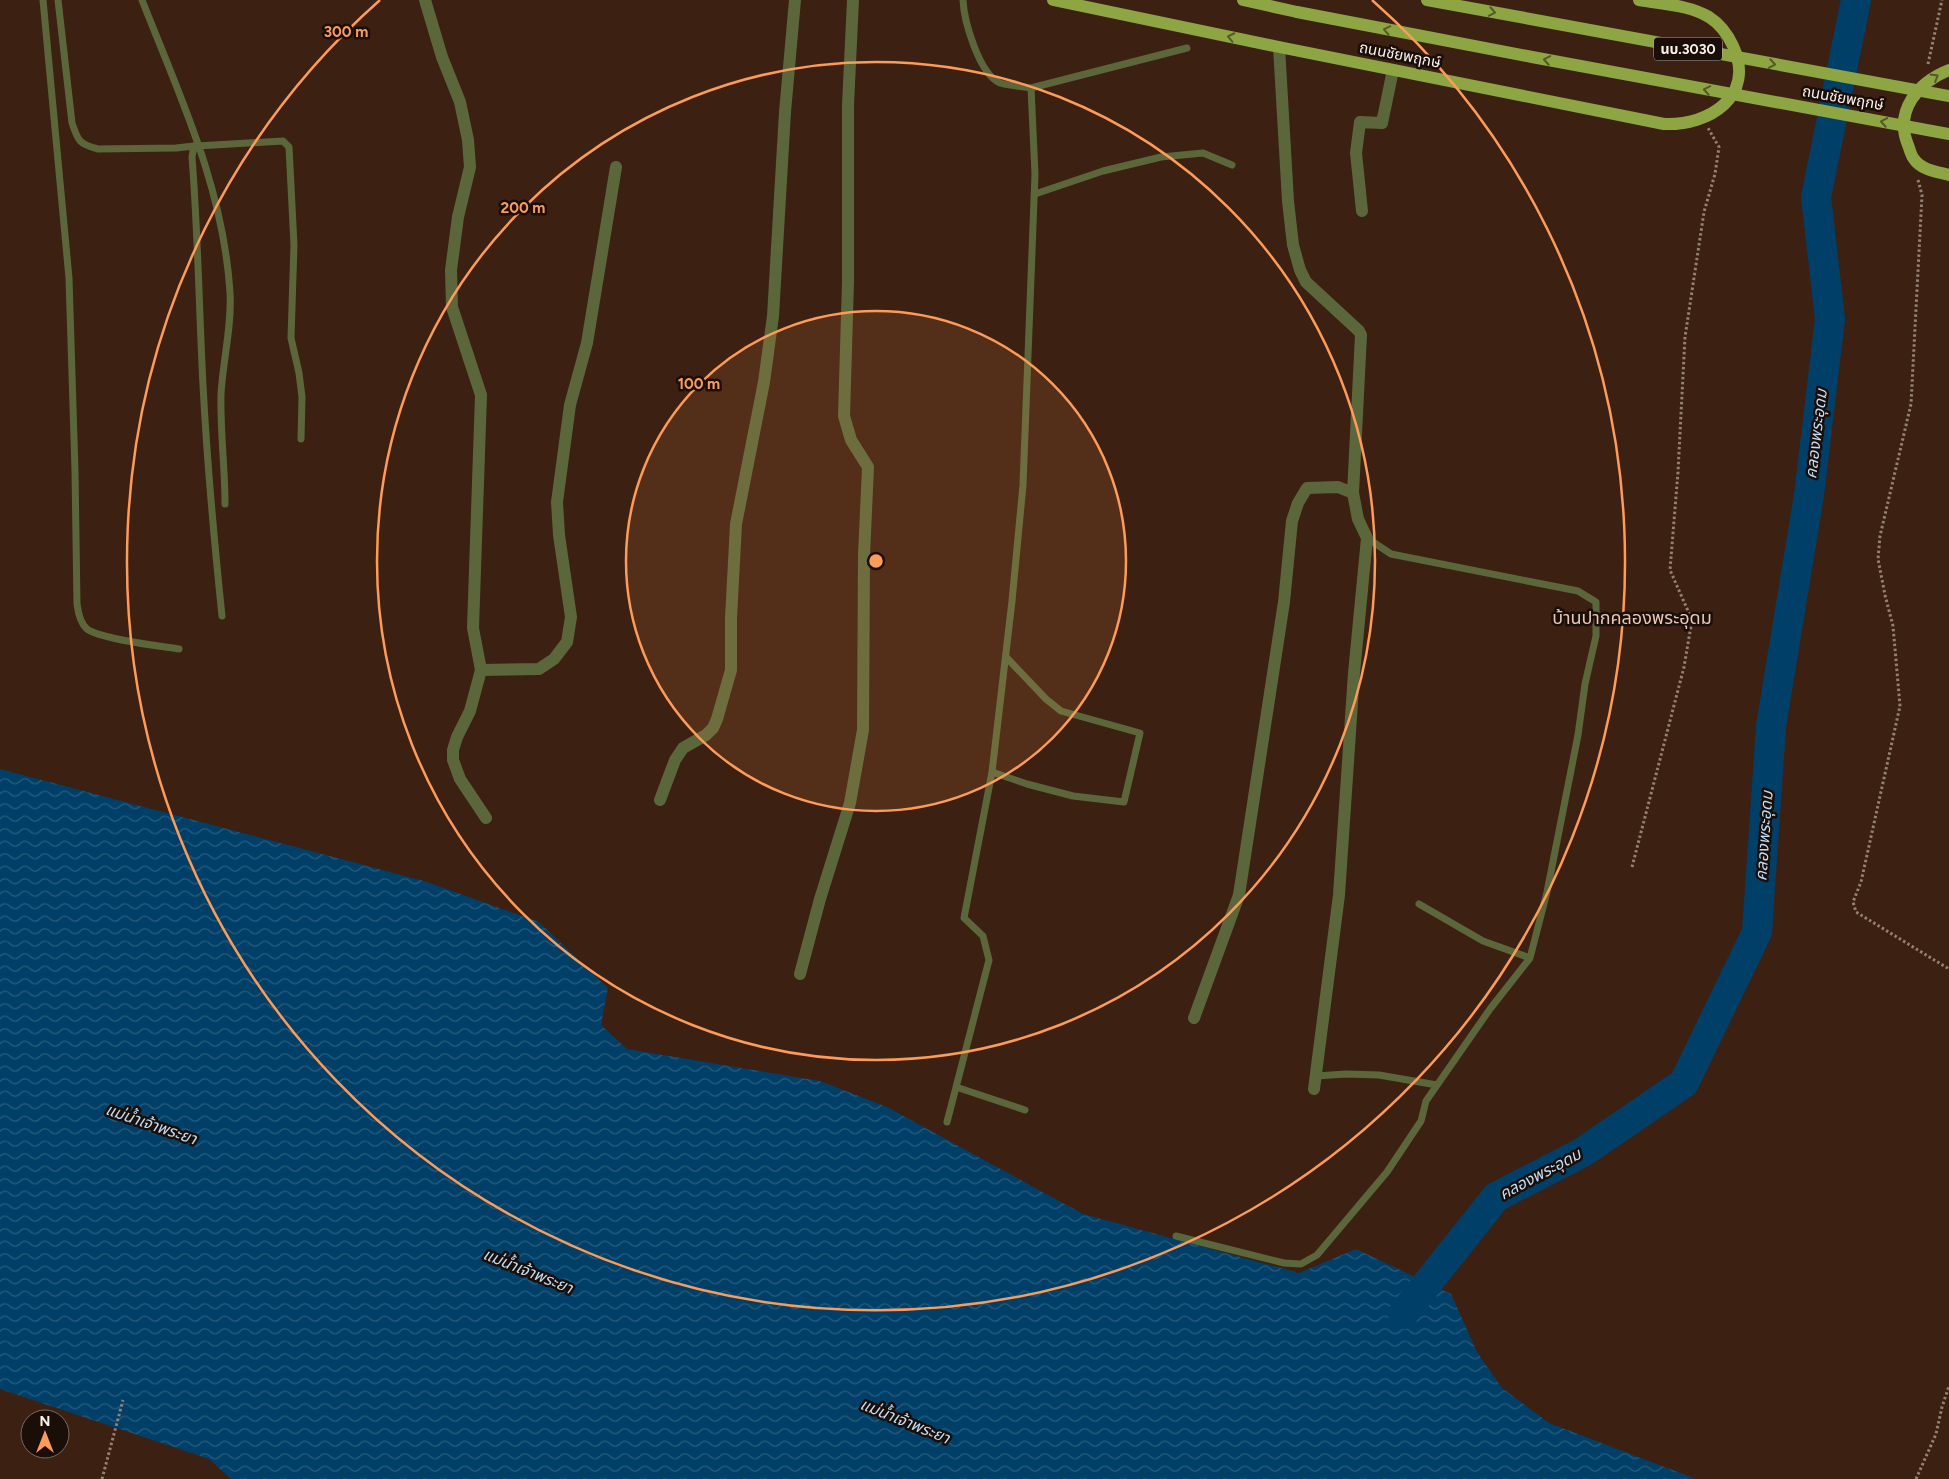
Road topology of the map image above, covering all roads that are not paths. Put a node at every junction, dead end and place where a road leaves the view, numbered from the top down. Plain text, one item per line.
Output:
1 (43, 0) edge
2 (58, 0) edge
3 (142, 0) edge
4 (425, 0) edge
5 (795, 0) edge
6 (853, 0) edge
7 (963, 0) edge
8 (1053, 0) edge
9 (1243, 0) edge
10 (1427, 0) edge
11 (1639, 0) edge
12 (1279, 47) junction
13 (1187, 48) dead end
14 (1393, 70) junction
15 (1949, 70) edge
16 (1031, 88) junction
17 (1949, 96) edge
18 (1949, 134) edge
19 (197, 146) junction
20 (1232, 165) dead end
21 (616, 167) dead end
22 (1949, 175) edge
23 (1035, 194) junction
24 (1362, 211) dead end
25 (300, 439) dead end
26 (1353, 493) junction
27 (225, 504) dead end
28 (1366, 538) junction
29 (222, 616) dead end
30 (179, 649) dead end
31 (1006, 657) junction
32 (480, 670) junction
33 (992, 772) junction
34 (660, 800) dead end
35 (486, 818) dead end
36 (1419, 904) dead end
37 (1530, 958) junction
38 (800, 974) dead end
39 (1194, 1018) dead end
40 (1316, 1076) junction
41 (1437, 1085) junction
42 (956, 1088) junction
43 (1314, 1089) dead end
44 (1025, 1110) dead end
45 (947, 1122) dead end
46 (1176, 1236) dead end

1 - 30 lane
2 - 19 lane
3 - 19 lane
4 - 32 street
5 - 34 street
6 - 38 street
7 - 16 lane
12 -> 8 main road, ถนนชัยพฤกษ์
18 -> 9 main road, ถนนชัยพฤกษ์, bridge
10 -> 17 main road, ถนนชัยพฤกษ์ / นบ.3030, bridge
11 - 14 main road, ถนนชัยพฤกษ์
12 - 14 main road, ถนนชัยพฤกษ์
12 - 26 street
13 - 16 lane
14 - 24 street
22 -> 15 main road
16 - 23 lane
19 - 25 lane
19 - 27 lane
19 - 29 lane
20 - 23 lane
21 - 32 street
23 - 31 lane
26 - 28 street
26 - 39 street
28 - 37 lane
28 - 40 street
31 - 33 lane
31 - 33 lane
32 - 35 street
33 - 42 lane
36 - 37 lane
37 - 41 lane
40 - 41 lane
40 - 43 street
41 - 46 lane
42 - 44 lane
42 - 45 lane

